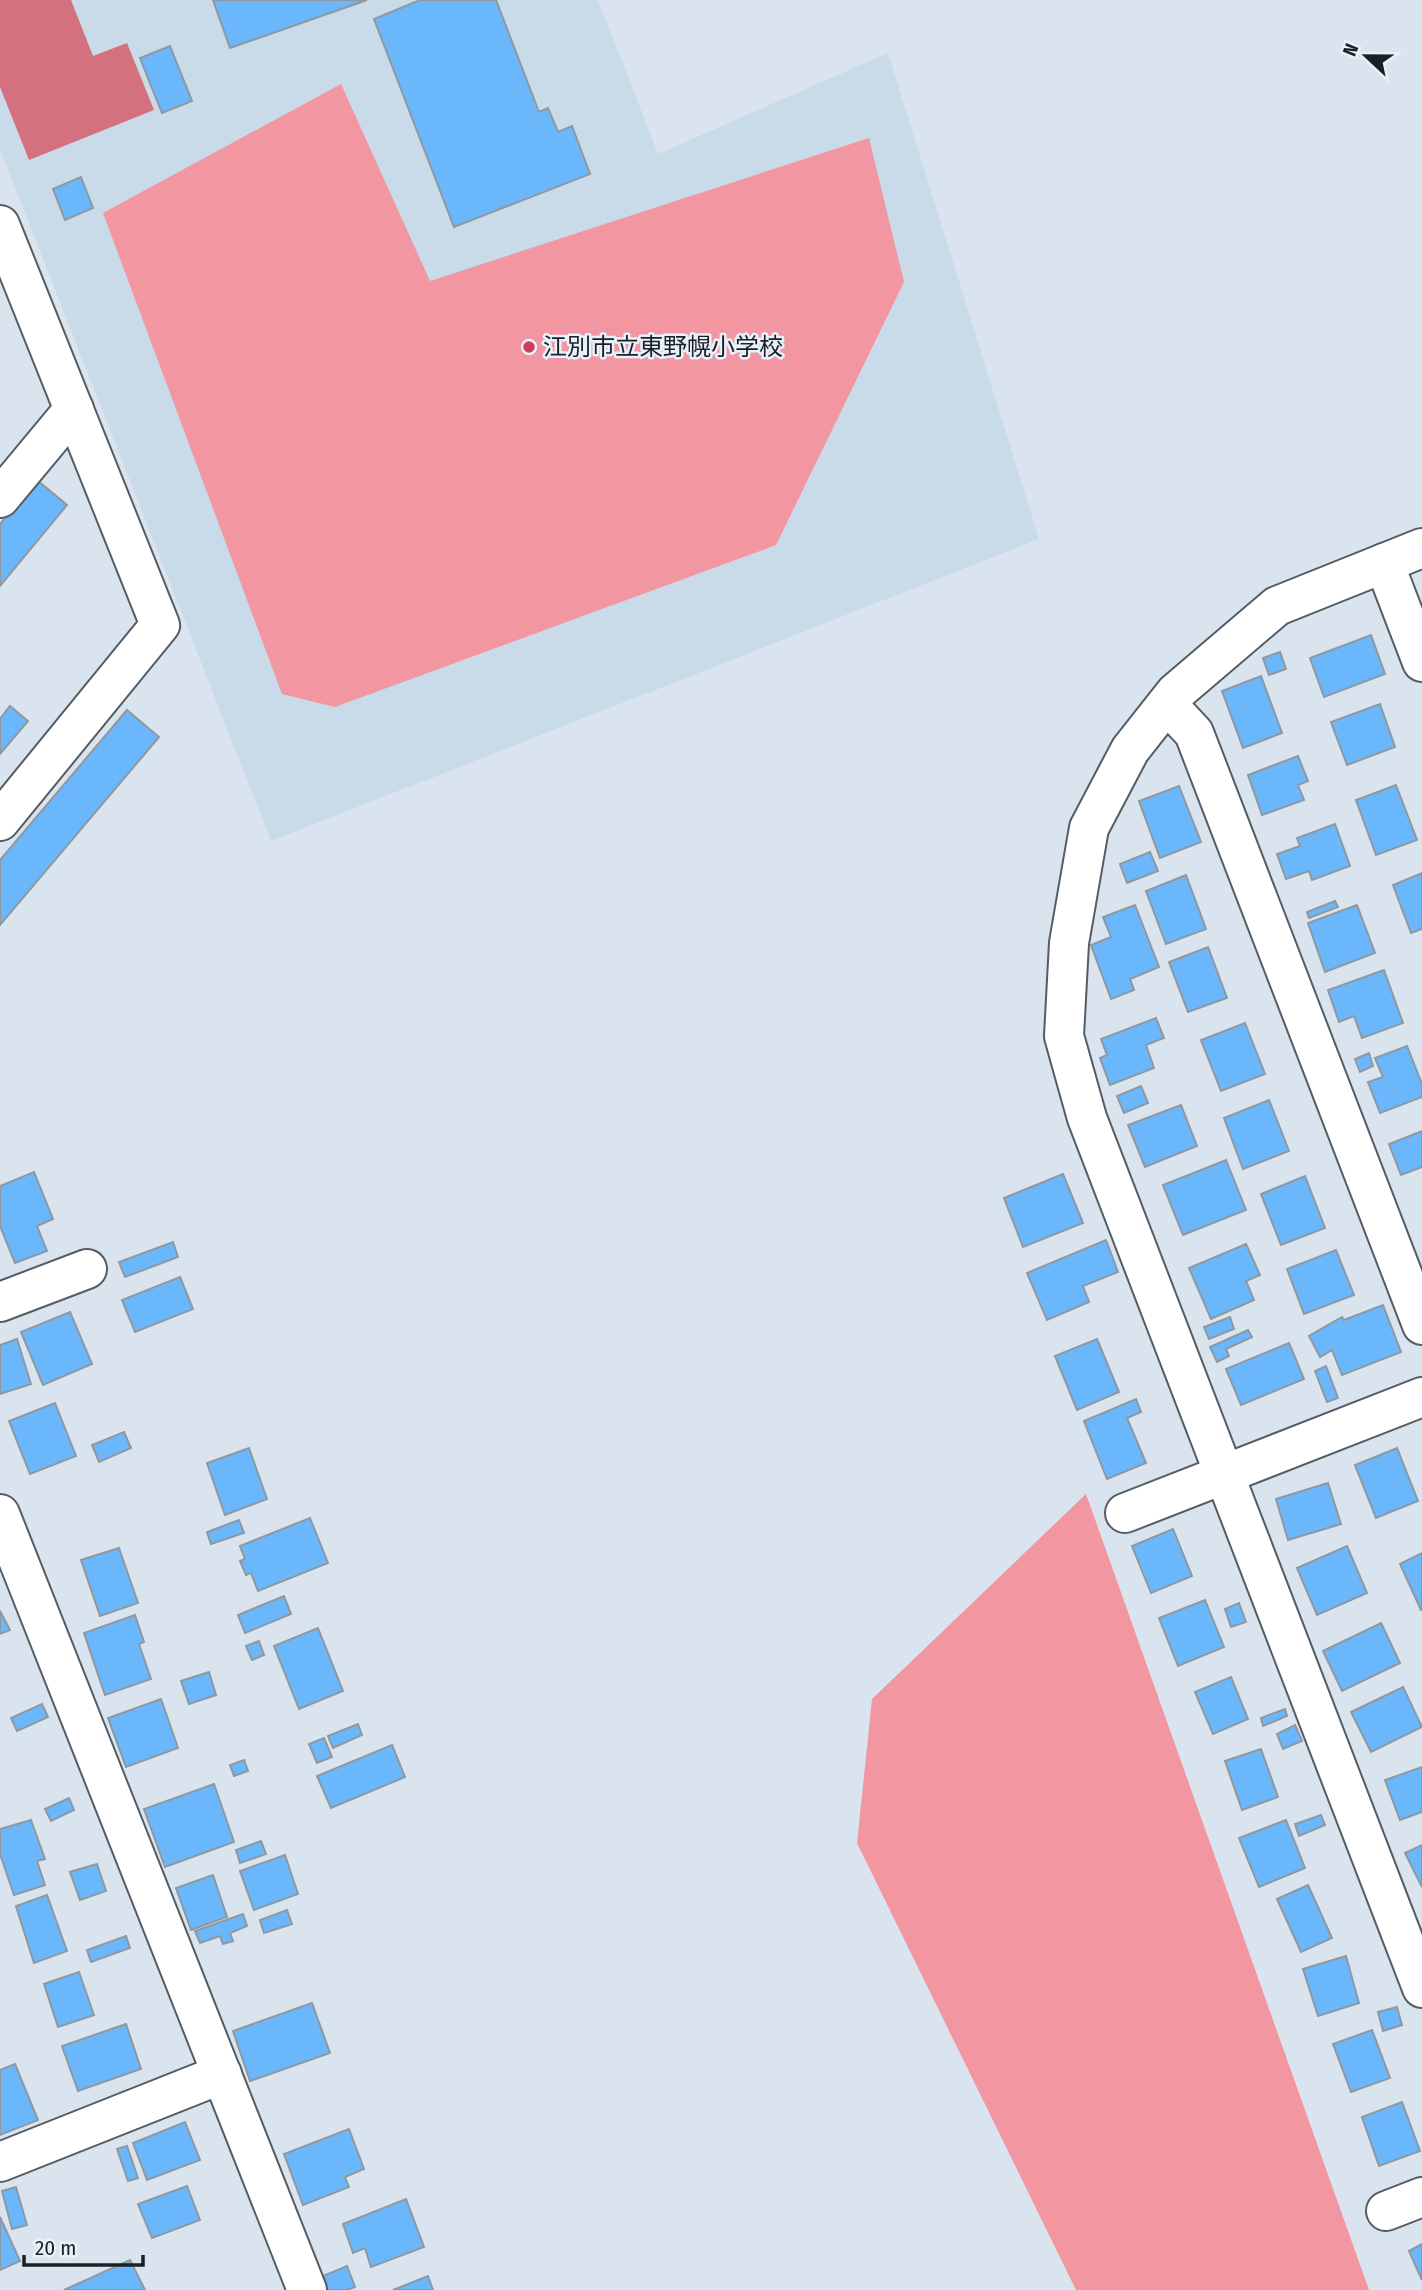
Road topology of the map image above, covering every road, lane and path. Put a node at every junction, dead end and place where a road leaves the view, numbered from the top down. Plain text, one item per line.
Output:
1 (0, 225) edge
2 (74, 409) junction
3 (0, 498) edge
4 (1422, 548) edge
5 (1384, 563) junction
6 (1422, 662) edge
7 (1167, 704) junction
8 (0, 821) edge
9 (87, 1269) dead end
10 (0, 1302) edge
11 (1422, 1325) edge
12 (1422, 1397) edge
13 (1224, 1475) junction
14 (1125, 1513) dead end
15 (0, 1514) edge
16 (1422, 1987) edge
17 (222, 2074) junction
18 (0, 2162) edge
19 (1422, 2197) edge
20 (1386, 2211) dead end
21 (307, 2290) edge

1 - 2 street
2 - 3 street
2 - 8 street
4 - 5 street
5 - 6 street
5 - 7 street
7 - 11 street
7 - 13 street
9 - 10 street
12 - 13 street
13 - 14 street
13 - 16 street
15 - 17 street
17 - 18 street
17 - 21 street
19 - 20 street

